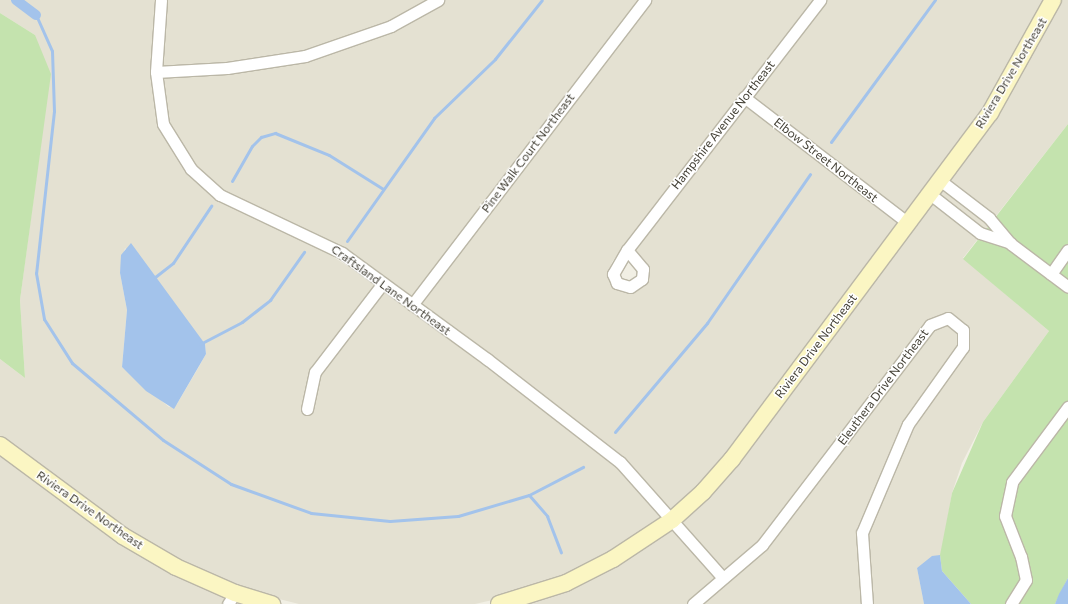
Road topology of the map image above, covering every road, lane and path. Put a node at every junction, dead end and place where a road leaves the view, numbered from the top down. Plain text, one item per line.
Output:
1 (160, 0) edge
2 (438, 0) edge
3 (645, 0) edge
4 (820, 0) edge
5 (1053, 0) edge
6 (156, 72) junction
7 (744, 97) junction
8 (941, 181) junction
9 (930, 194) junction
10 (908, 224) junction
11 (1011, 244) junction
12 (627, 250) dead end
13 (1068, 250) edge
14 (1051, 274) junction
15 (383, 283) junction
16 (1068, 287) edge
17 (412, 305) junction
18 (1068, 406) edge
19 (307, 408) dead end
20 (0, 444) edge
21 (672, 520) junction
22 (723, 578) junction
23 (234, 600) edge
24 (272, 604) edge
25 (499, 604) edge
26 (693, 604) edge
27 (867, 604) edge
28 (1011, 604) edge

1 - 6 street, Craftsland Lane Northeast
2 - 6 street
3 - 17 street, Pine Walk Court Northeast
4 - 7 street, Hampshire Avenue Northeast
5 - 8 street, Riviera Drive Northeast
6 - 15 street, Craftsland Lane Northeast
7 - 10 street, Elbow Street Northeast
7 - 12 street, Hampshire Avenue Northeast
8 - 9 street, Riviera Drive Northeast
8 - 11 street
9 - 10 street, Riviera Drive Northeast
9 - 11 street
10 - 21 street, Riviera Drive Northeast
11 - 14 street
13 - 14 street
14 - 16 street
15 - 17 street, Craftsland Lane Northeast
15 - 19 street
17 - 21 street, Craftsland Lane Northeast
18 - 28 street
20 - 23 street, Riviera Drive Northeast
21 - 22 street
21 - 25 street, Riviera Drive Northeast
22 - 26 street, Eleuthera Drive Northeast
22 - 27 street, Eleuthera Drive Northeast
23 - 24 street, Riviera Drive Northeast

